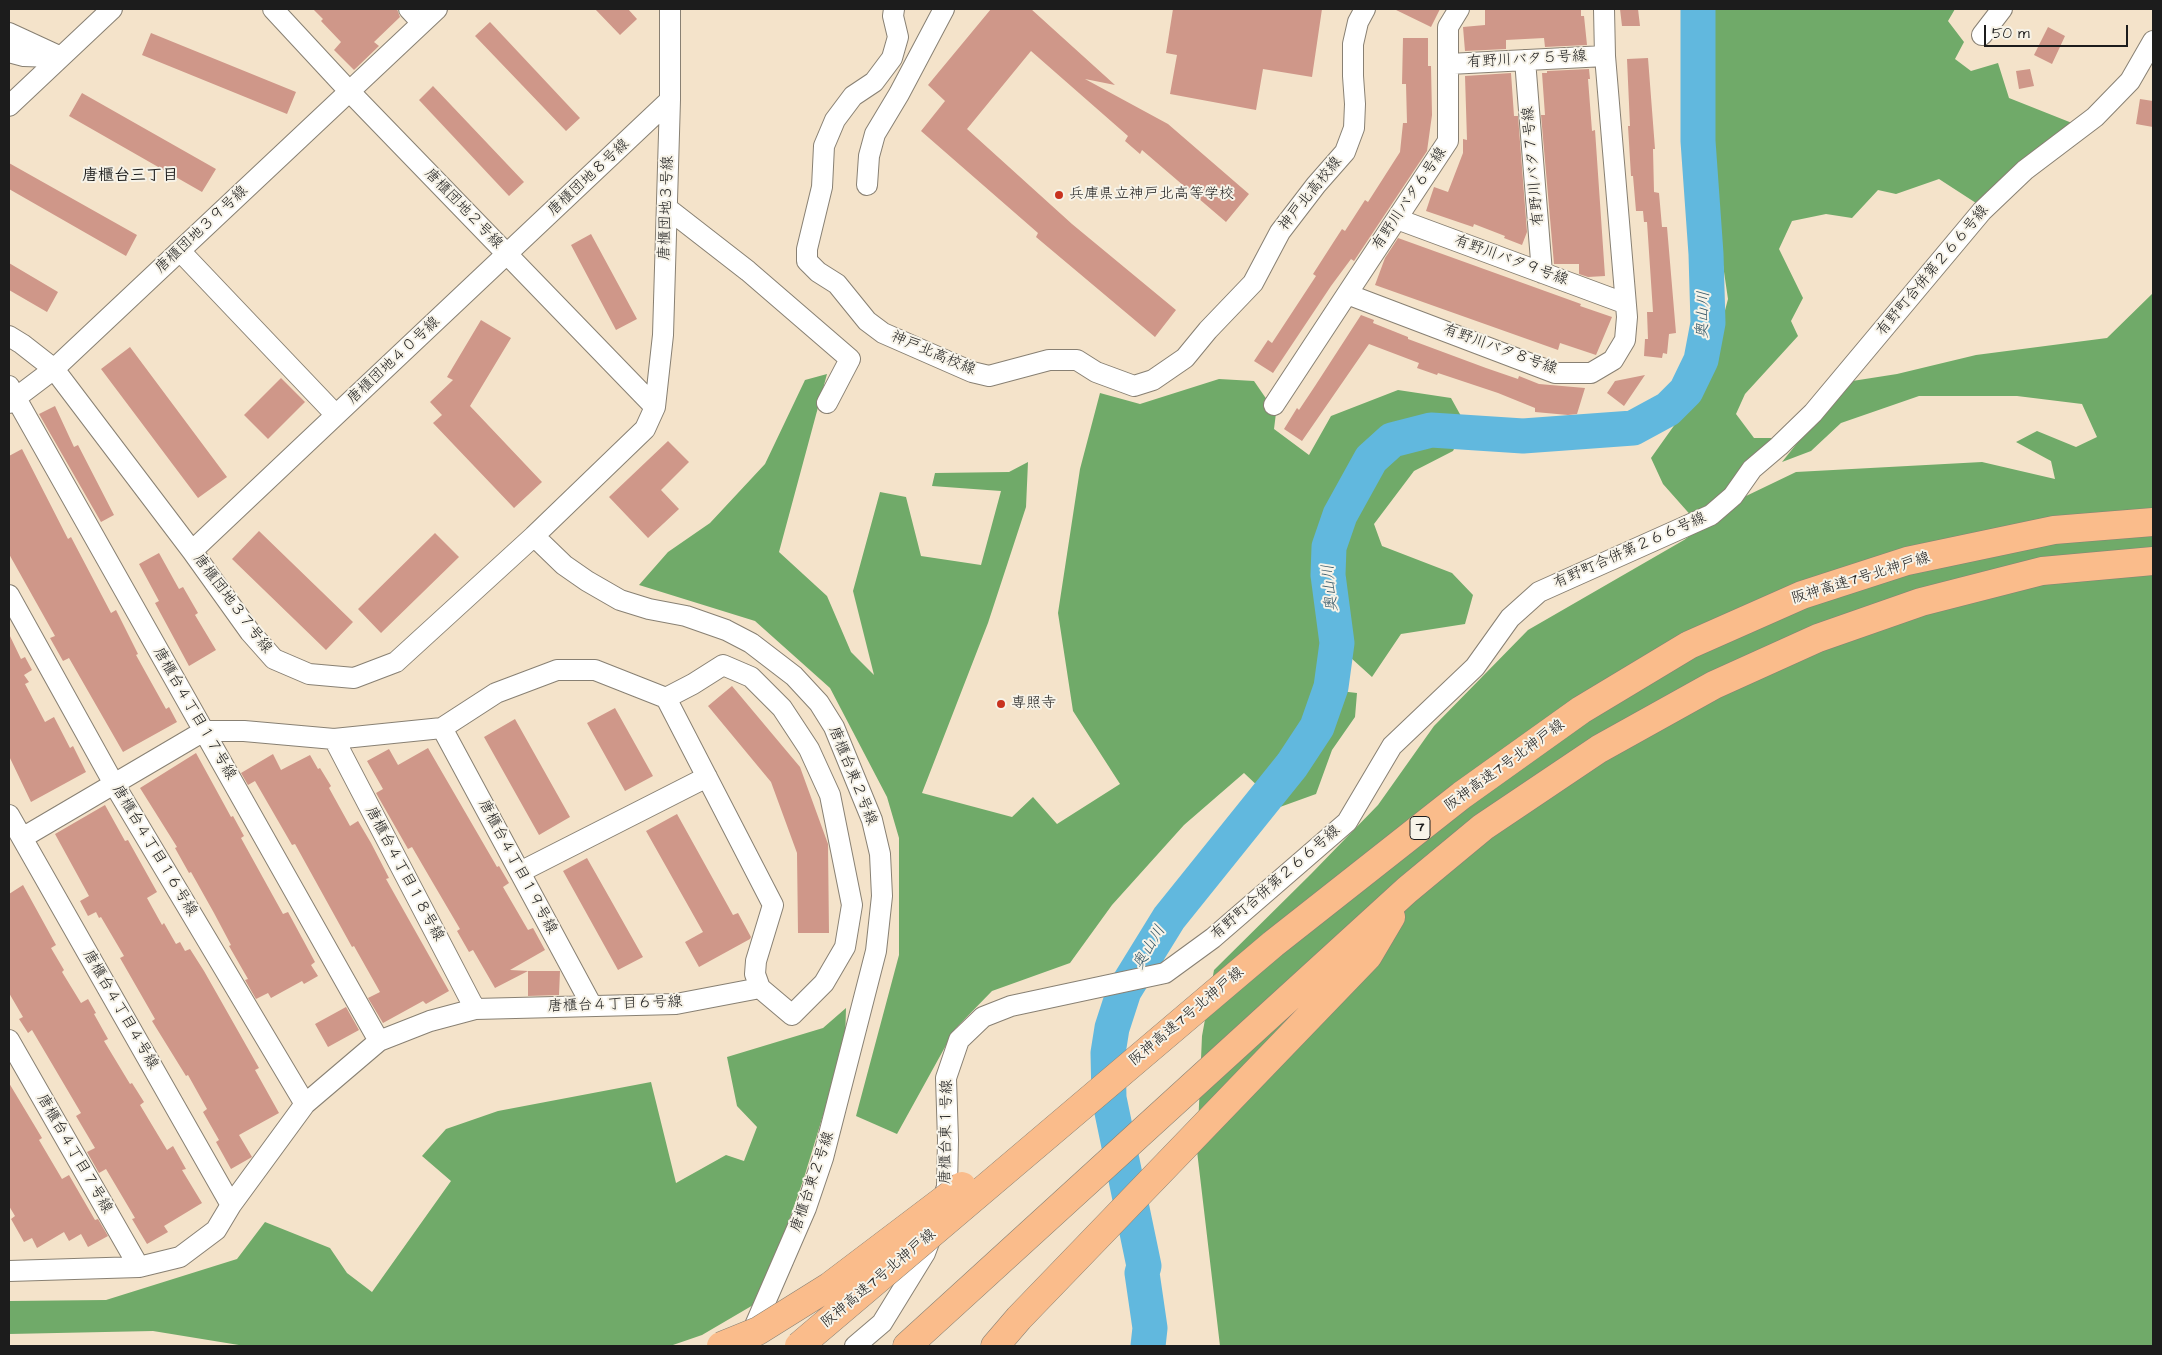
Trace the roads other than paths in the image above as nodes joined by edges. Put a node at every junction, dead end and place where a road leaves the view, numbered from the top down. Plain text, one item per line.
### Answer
1 (112, 9) edge
2 (273, 9) edge
3 (437, 9) edge
4 (670, 9) edge
5 (894, 9) edge
6 (944, 9) edge
7 (1365, 9) edge
8 (1459, 9) edge
9 (1604, 9) edge
10 (2002, 9) edge
11 (415, 16) edge
12 (9, 33) edge
13 (1982, 35) dead end
14 (2153, 41) edge
15 (9, 52) edge
16 (1605, 56) junction
17 (61, 57) junction
18 (1525, 60) junction
19 (1449, 64) junction
20 (350, 92) junction
21 (670, 100) junction
22 (9, 106) edge
23 (868, 185) dead end
24 (667, 208) junction
25 (1397, 219) junction
26 (180, 251) junction
27 (507, 255) junction
28 (1542, 272) junction
29 (1347, 294) junction
30 (1624, 303) junction
31 (9, 336) edge
32 (54, 370) junction
33 (11, 396) edge
34 (827, 403) dead end
35 (1274, 406) dead end
36 (655, 407) junction
37 (336, 415) junction
38 (2153, 522) edge
39 (534, 536) junction
40 (192, 550) junction
41 (2153, 561) edge
42 (9, 595) edge
43 (666, 698) junction
44 (442, 728) junction
45 (204, 731) junction
46 (334, 739) junction
47 (708, 776) junction
48 (114, 784) junction
49 (9, 815) edge
50 (22, 838) junction
51 (520, 872) junction
52 (1407, 890) junction
53 (1153, 977) joint
54 (760, 988) junction
55 (1210, 998) junction
56 (592, 1006) junction
57 (475, 1009) junction
58 (9, 1040) edge
59 (379, 1042) junction
60 (305, 1104) junction
61 (231, 1205) junction
62 (11, 1266) edge
63 (139, 1267) junction
64 (721, 1346) edge
65 (746, 1346) edge
66 (799, 1346) edge
67 (855, 1346) edge
68 (907, 1346) edge
69 (995, 1346) edge

1 - 17 street
2 - 20 street, 唐櫃団地２号線
3 - 11 street, 唐櫃団地３９号線
4 - 21 street, 唐櫃団地３号線
5 - 7 street, 神戸北高校線
6 - 23 street
8 - 19 street, 有野川バタ６号線
9 - 16 street, 有野川バタ８号線
10 - 13 street
11 - 20 street, 唐櫃団地３９号線
12 - 17 street
14 - 53 street, 有野町合併第２６６号線
15 - 17 street
16 - 18 street, 有野川バタ５号線
16 - 30 street, 有野川バタ８号線
17 - 22 street
18 - 19 street, 有野川バタ５号線
18 - 28 street, 有野川バタ７号線
19 - 25 street, 有野川バタ６号線
20 - 26 street, 唐櫃団地３９号線
20 - 27 street, 唐櫃団地２号線
21 - 24 street, 唐櫃団地３号線
21 - 27 street, 唐櫃団地８号線
24 - 34 street
24 - 36 street, 唐櫃団地３号線
25 - 28 street, 有野川バタ９号線
25 - 29 street, 有野川バタ６号線
26 - 32 street, 唐櫃団地３９号線
26 - 37 street, 唐櫃団地４０号線
27 - 36 street, 唐櫃団地２号線
27 - 37 street, 唐櫃団地４０号線
28 - 30 street, 有野川バタ９号線
29 - 30 street, 有野川バタ８号線
29 - 35 street
31 - 32 street, 唐櫃団地３７号線
32 - 33 street, 唐櫃団地３９号線
32 - 40 street, 唐櫃団地３７号線
33 - 45 street, 唐櫃台４丁目１７号線
36 - 39 street, 唐櫃団地３７号線
37 - 40 street
38 - 55 highway, 阪神高速7号北神戸線 / 7, bridge
39 - 40 street, 唐櫃団地３７号線
39 - 65 street, 唐櫃台東２号線
41 - 52 highway
42 - 48 street, 唐櫃台４丁目１６号線
43 - 44 street
43 - 47 street
43 - 54 street
44 - 46 street
44 - 51 street, 唐櫃台４丁目１９号線
45 - 46 street
45 - 48 street
45 - 59 street, 唐櫃台４丁目１７号線
46 - 57 street, 唐櫃台４丁目１８号線
47 - 51 street
47 - 54 street
48 - 50 street
48 - 60 street, 唐櫃台４丁目１６号線
49 - 50 street, 唐櫃台４丁目４号線
50 - 61 street, 唐櫃台４丁目４号線
51 - 56 street, 唐櫃台４丁目１９号線
52 - 68 highway
52 - 69 highway
53 - 67 street, 唐櫃台東１号線
54 - 56 street, 唐櫃台４丁目６号線
55 - 64 highway, bridge
55 - 66 highway, 阪神高速7号北神戸線 / 7, bridge
56 - 57 street, 唐櫃台４丁目６号線
57 - 59 street, 唐櫃台４丁目６号線
58 - 63 street, 唐櫃台４丁目７号線
59 - 60 street, 唐櫃台４丁目６号線
60 - 61 street, 唐櫃台４丁目６号線
61 - 63 street, 唐櫃台４丁目６号線
62 - 63 street, 唐櫃台４丁目６号線

